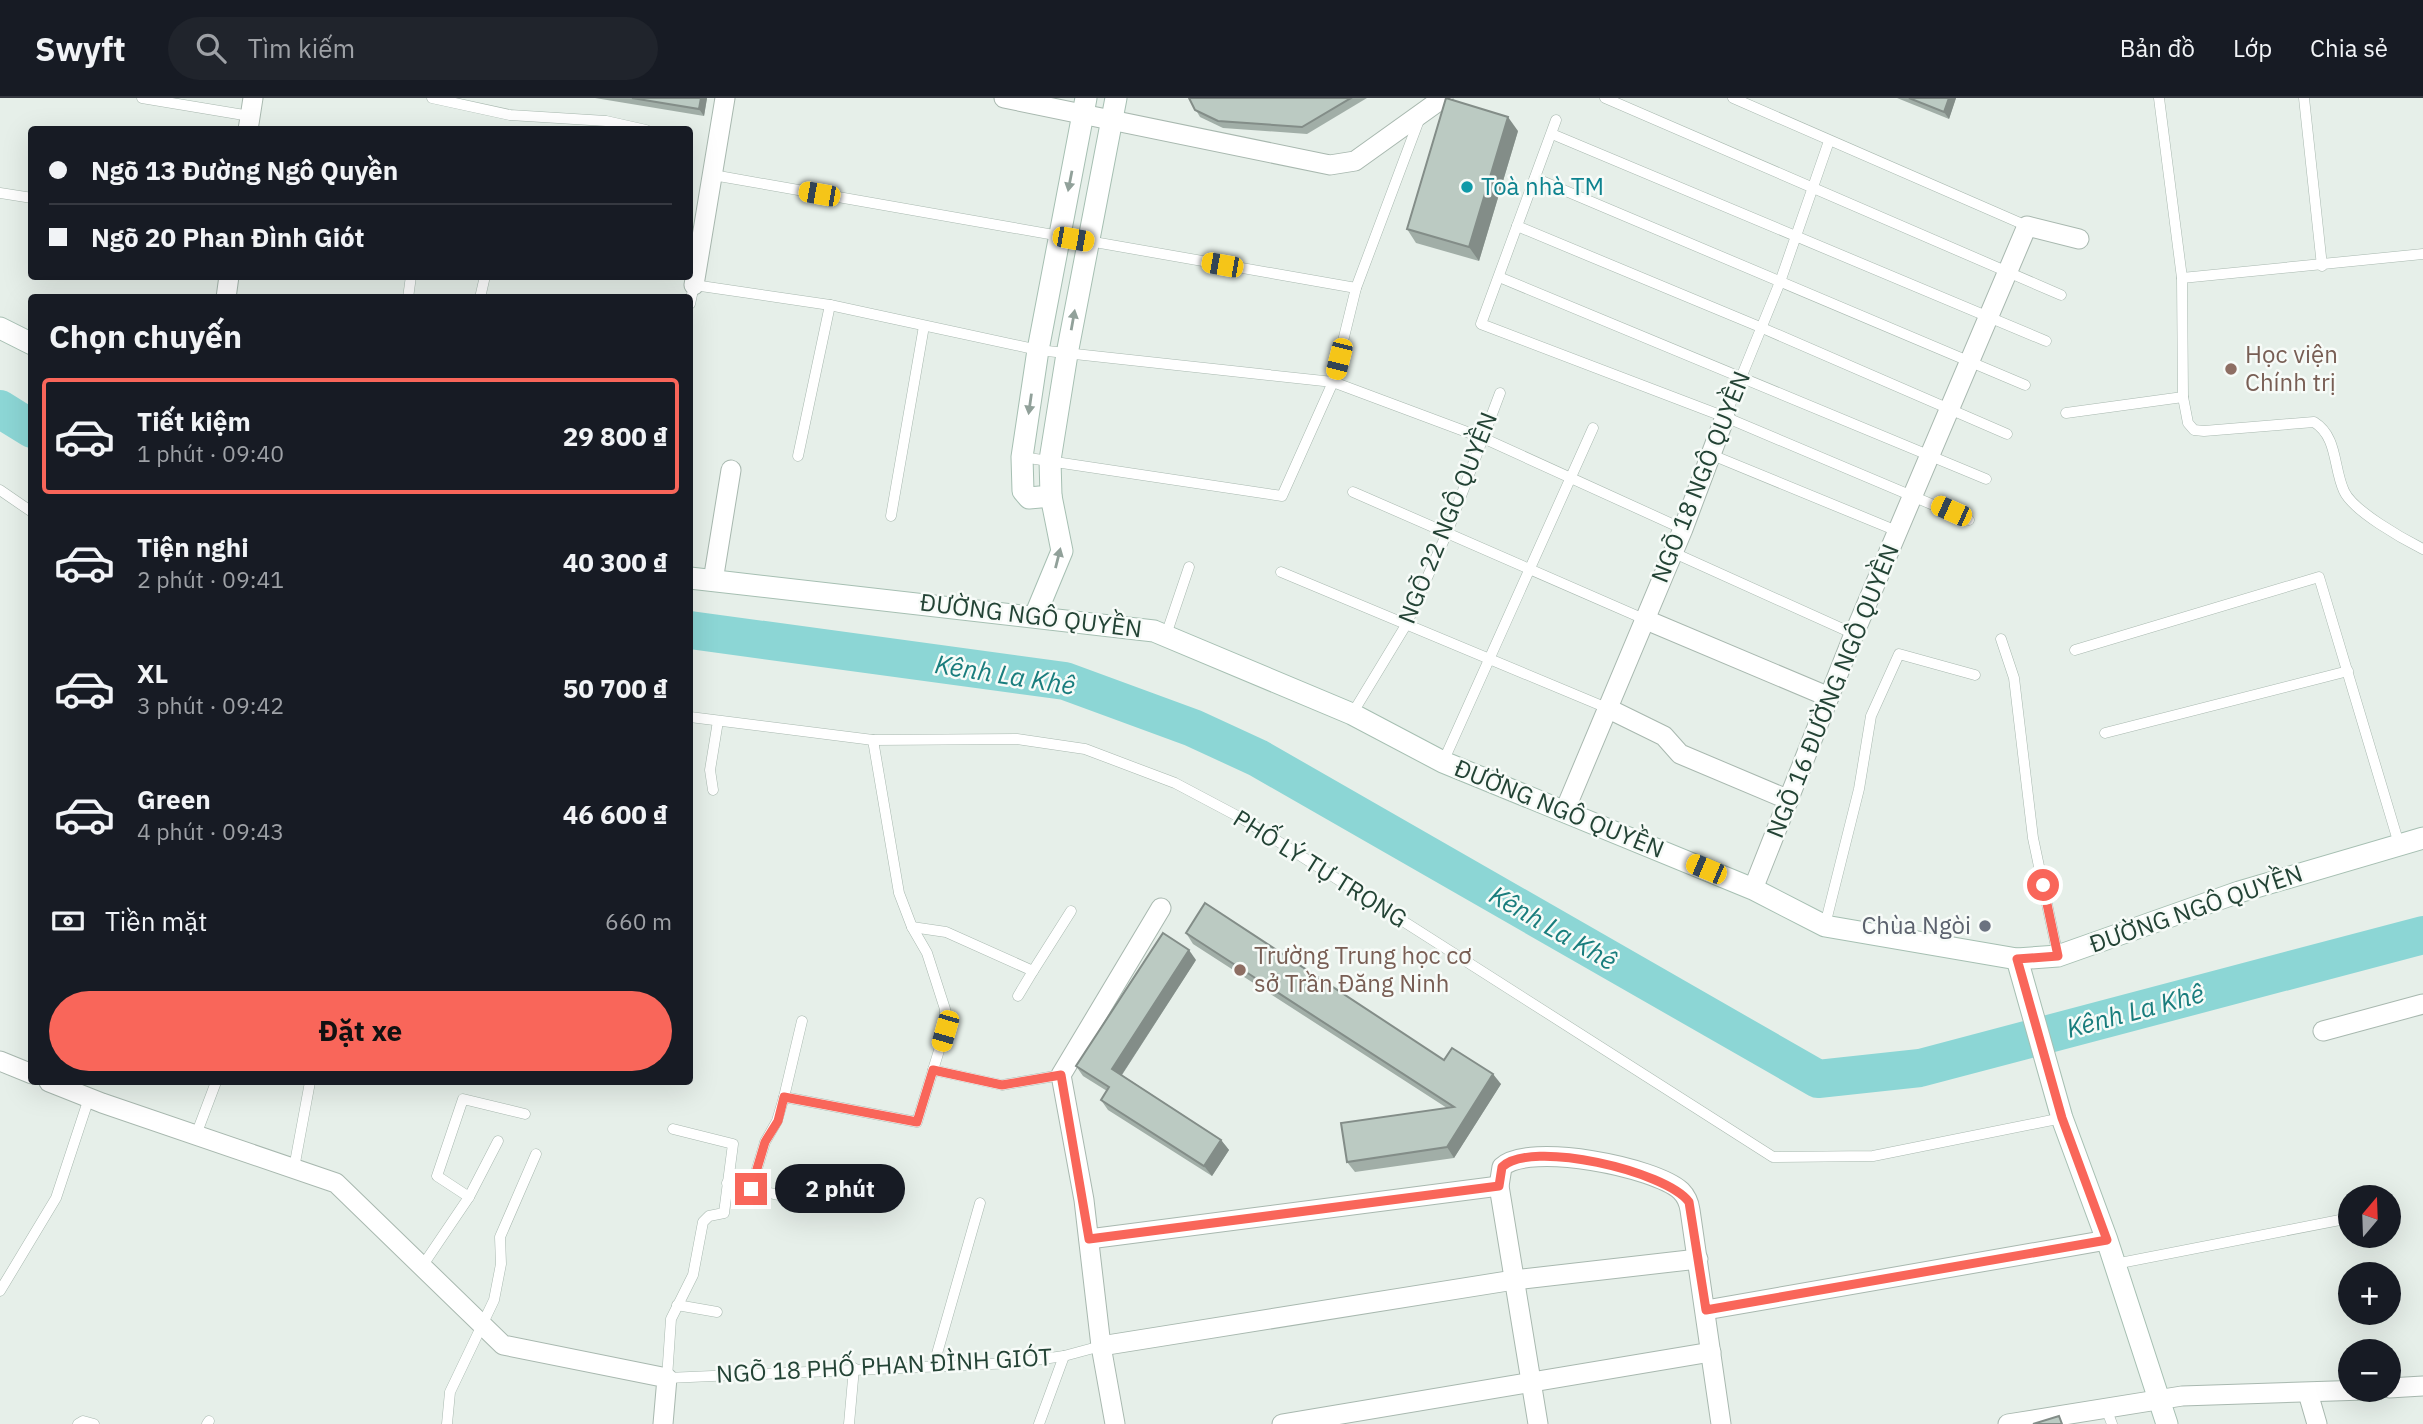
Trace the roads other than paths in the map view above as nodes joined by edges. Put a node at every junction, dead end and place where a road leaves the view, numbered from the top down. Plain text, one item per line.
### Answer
1 (142, 98) edge
2 (432, 98) edge
3 (725, 98) edge
4 (1004, 98) edge
5 (1107, 98) edge
6 (1443, 98) edge
7 (1605, 98) edge
8 (1733, 98) edge
9 (2159, 98) edge
10 (2304, 98) edge
11 (1085, 106) edge
12 (1115, 108) edge
13 (251, 115) edge
14 (1420, 117) junction
15 (1556, 120) dead end
16 (628, 126) edge
17 (1552, 134) junction
18 (1829, 141) junction
19 (713, 175) junction
20 (1535, 178) junction
21 (1814, 188) junction
22 (0, 193) edge
23 (28, 197) edge
24 (1517, 226) junction
25 (2027, 226) junction
26 (1798, 235) junction
27 (1059, 236) junction
28 (2079, 239) dead end
29 (1088, 241) junction
30 (2423, 254) edge
31 (2322, 266) junction
32 (2009, 271) junction
33 (1499, 277) junction
34 (2182, 278) junction
35 (1780, 282) junction
36 (1356, 288) junction
37 (692, 294) edge
38 (693, 295) edge
39 (2061, 295) dead end
40 (830, 305) junction
41 (1991, 317) junction
42 (924, 326) junction
43 (1760, 327) junction
44 (0, 328) edge
45 (2046, 341) dead end
46 (28, 342) edge
47 (1038, 350) junction
48 (1067, 354) junction
49 (1971, 364) junction
50 (1742, 378) junction
51 (1333, 382) junction
52 (2025, 385) dead end
53 (1500, 393) dead end
54 (2183, 397) junction
55 (1950, 408) junction
56 (2066, 413) dead end
57 (1725, 417) junction
58 (1593, 428) dead end
59 (2007, 434) dead end
60 (1483, 438) junction
61 (1712, 455) junction
62 (798, 456) dead end
63 (1928, 456) junction
64 (1022, 457) junction
65 (1050, 460) junction
66 (730, 470) dead end
67 (1571, 479) junction
68 (1986, 480) dead end
69 (0, 490) edge
70 (1353, 492) dead end
71 (1913, 495) junction
72 (1051, 496) junction
73 (28, 509) edge
74 (891, 516) dead end
75 (1969, 520) dead end
76 (1683, 529) junction
77 (1897, 531) junction
78 (1447, 533) junction
79 (2423, 549) edge
80 (1672, 552) junction
81 (1189, 567) dead end
82 (1531, 569) junction
83 (1281, 572) dead end
84 (693, 578) edge
85 (713, 581) junction
86 (1035, 616) junction
87 (1644, 619) junction
88 (1406, 625) junction
89 (1854, 634) junction
90 (1166, 635) junction
91 (2001, 639) dead end
92 (2075, 650) dead end
93 (1488, 659) junction
94 (2348, 671) junction
95 (1975, 675) dead end
96 (1829, 697) junction
97 (1607, 708) junction
98 (1352, 714) junction
99 (693, 717) edge
100 (718, 721) junction
101 (2105, 733) dead end
102 (873, 740) junction
103 (1443, 762) junction
104 (713, 790) dead end
105 (1789, 800) junction
106 (1565, 810) junction
107 (2423, 838) edge
108 (2399, 844) junction
109 (1753, 889) junction
110 (1161, 908) dead end
111 (1071, 911) dead end
112 (1825, 926) junction
113 (912, 927) junction
114 (2058, 956) junction
115 (2017, 959) junction
116 (1033, 971) junction
117 (1018, 996) dead end
118 (2423, 1004) edge
119 (802, 1021) dead end
120 (2323, 1031) dead end
121 (0, 1061) edge
122 (933, 1070) junction
123 (28, 1072) edge
124 (1061, 1075) junction
125 (59, 1085) edge
126 (215, 1085) edge
127 (309, 1085) edge
128 (784, 1097) junction
129 (89, 1098) junction
130 (524, 1114) dead end
131 (2062, 1118) junction
132 (673, 1129) dead end
133 (196, 1135) junction
134 (498, 1141) dead end
135 (536, 1154) dead end
136 (293, 1168) junction
137 (727, 1183) junction
138 (1499, 1186) junction
139 (751, 1189) junction
140 (469, 1196) junction
141 (844, 1197) dead end
142 (980, 1203) dead end
143 (2338, 1220) edge
144 (1089, 1239) junction
145 (2107, 1240) junction
146 (1699, 1259) junction
147 (2115, 1264) junction
148 (423, 1265) junction
149 (1514, 1280) junction
150 (0, 1291) edge
151 (677, 1305) junction
152 (1706, 1310) junction
153 (717, 1312) dead end
154 (484, 1326) junction
155 (1101, 1346) junction
156 (1711, 1352) junction
157 (1064, 1356) junction
158 (934, 1364) junction
159 (854, 1368) junction
160 (667, 1378) junction
161 (1531, 1381) junction
162 (2423, 1385) edge
163 (2401, 1387) edge
164 (2338, 1391) edge
165 (2308, 1393) junction
166 (2157, 1399) junction
167 (2109, 1416) edge
168 (78, 1424) edge
169 (94, 1424) edge
170 (447, 1424) edge
171 (663, 1424) edge
172 (849, 1424) edge
173 (1039, 1424) edge
174 (1115, 1424) edge
175 (1282, 1424) edge
176 (1538, 1424) edge
177 (1721, 1424) edge
178 (2008, 1424) edge
179 (2167, 1424) edge
180 (2317, 1424) edge

1 - 13 lane
2 - 16 lane
3 - 19 street
4 - 11 street
5 - 11 street
6 - 14 street
7 - 21 lane
8 - 18 lane
9 - 34 lane
10 - 31 lane
11 - 12 street
11 -> 27 street
12 - 14 street
12 - 29 street
14 - 36 lane
15 - 17 lane
17 - 20 lane
17 - 26 lane
18 - 21 lane, NGÕ 18 NGÔ QUYỀN
18 - 25 lane
19 - 27 lane
19 - 37 street
20 - 24 lane
20 - 35 lane
21 - 26 lane, NGÕ 18 NGÔ QUYỀN
21 - 32 lane
22 - 23 lane
24 - 33 lane
24 - 43 lane
25 - 28 street
25 - 32 street, NGÕ 16 ĐƯỜNG NGÔ QUYỀN
26 - 35 lane, NGÕ 18 NGÔ QUYỀN
26 - 41 lane
27 - 29 lane
27 - 47 street
29 - 36 lane
48 -> 29 street
30 - 31 lane
31 - 34 lane
32 - 39 lane
32 - 41 street, NGÕ 16 ĐƯỜNG NGÔ QUYỀN
33 - 50 lane
33 - 57 lane
34 - 54 lane
35 - 43 lane, NGÕ 18 NGÔ QUYỀN
35 - 49 lane
36 - 51 lane
38 - 40 lane
40 - 42 lane
40 - 62 lane
41 - 45 lane
41 - 49 street, NGÕ 16 ĐƯỜNG NGÔ QUYỀN
42 - 47 lane
42 - 74 lane
43 - 50 lane, NGÕ 18 NGÔ QUYỀN
43 - 55 lane
44 - 46 street
47 - 48 lane
47 -> 64 street
48 - 51 lane
48 - 65 street
49 - 52 lane
49 - 55 street, NGÕ 16 ĐƯỜNG NGÔ QUYỀN
50 - 57 lane, NGÕ 18 NGÔ QUYỀN
50 - 63 lane
51 - 60 lane
51 - 65 lane
53 - 60 lane, NGÕ 22 NGÔ QUYỀN
54 - 56 lane
54 - 79 lane
55 - 59 lane
55 - 63 street, NGÕ 16 ĐƯỜNG NGÔ QUYỀN
57 - 61 street, NGÕ 18 NGÔ QUYỀN
57 - 71 lane
58 - 67 lane
60 - 67 lane
60 - 78 lane, NGÕ 22 NGÔ QUYỀN
61 - 76 street, NGÕ 18 NGÔ QUYỀN
61 - 77 lane
63 - 68 lane
63 - 71 street, NGÕ 16 ĐƯỜNG NGÔ QUYỀN
64 - 65 lane
64 - 72 street
65 - 72 street
66 - 85 street
67 - 76 lane
67 - 82 lane
69 - 73 lane
70 - 78 lane
71 - 75 lane
71 - 77 street, NGÕ 16 ĐƯỜNG NGÔ QUYỀN
86 -> 72 street
76 - 80 street, NGÕ 18 NGÔ QUYỀN
77 - 89 street, NGÕ 16 ĐƯỜNG NGÔ QUYỀN
78 - 82 lane
78 - 88 lane, NGÕ 22 NGÔ QUYỀN
80 - 87 street, NGÕ 18 NGÔ QUYỀN
80 - 89 lane
81 - 90 lane
82 - 87 lane
82 - 93 lane
83 - 88 lane
84 - 85 street, ĐƯỜNG NGÔ QUYỀN
85 - 86 street, ĐƯỜNG NGÔ QUYỀN
86 - 90 street, ĐƯỜNG NGÔ QUYỀN
87 - 96 street
87 - 97 street, NGÕ 18 NGÔ QUYỀN
88 - 93 lane
88 - 98 lane, NGÕ 22 NGÔ QUYỀN
89 - 96 street, NGÕ 16 ĐƯỜNG NGÔ QUYỀN
90 - 98 street, ĐƯỜNG NGÔ QUYỀN
91 - 114 lane
92 - 94 lane
93 - 97 lane
93 - 103 lane
94 - 101 lane
94 - 108 lane
95 - 112 lane
96 - 105 street, NGÕ 16 ĐƯỜNG NGÔ QUYỀN
97 - 105 street
97 - 106 street, NGÕ 18 NGÔ QUYỀN
98 - 103 street, ĐƯỜNG NGÔ QUYỀN
99 - 100 lane, PHỐ LÝ TỰ TRỌNG
100 - 102 lane, PHỐ LÝ TỰ TRỌNG
100 - 104 lane
102 - 113 lane
102 - 131 lane, PHỐ LÝ TỰ TRỌNG
103 - 106 street, ĐƯỜNG NGÔ QUYỀN
105 - 109 street, NGÕ 16 ĐƯỜNG NGÔ QUYỀN
106 - 109 street, ĐƯỜNG NGÔ QUYỀN
107 - 108 street, ĐƯỜNG NGÔ QUYỀN
108 - 114 street, ĐƯỜNG NGÔ QUYỀN
109 - 112 street, ĐƯỜNG NGÔ QUYỀN
110 - 124 street
111 - 116 lane
112 - 115 street, ĐƯỜNG NGÔ QUYỀN
113 - 116 lane
113 - 122 lane
114 - 115 street, ĐƯỜNG NGÔ QUYỀN
115 - 131 street
116 - 117 lane
118 - 120 street
119 - 128 lane
121 - 123 street
122 - 124 lane
122 - 128 lane
124 - 144 street
125 - 129 street
126 - 133 lane
127 - 136 lane
128 - 139 lane
129 - 133 street
129 - 150 lane
130 - 140 lane
131 - 145 street
132 - 137 lane
133 - 136 street
134 - 140 lane
135 - 154 lane
136 - 148 street
137 - 139 lane
137 - 151 lane
138 - 144 street
138 - 146 street
138 - 149 street
139 - 141 lane
140 - 148 lane
142 - 158 lane
143 - 147 lane
144 - 155 street
145 - 147 street
145 - 152 street
146 - 149 street
146 - 152 street
147 - 166 street
148 - 154 street
149 - 155 street
149 - 161 street
151 - 153 lane
151 - 160 lane
152 - 156 street
154 - 160 street
154 - 170 lane
155 - 157 lane, NGÕ 18 PHỐ PHAN ĐÌNH GIÓT
155 - 174 street
156 - 161 street
156 - 177 street
157 - 158 lane, NGÕ 18 PHỐ PHAN ĐÌNH GIÓT
157 - 173 lane
158 - 159 lane, NGÕ 18 PHỐ PHAN ĐÌNH GIÓT
159 - 160 lane, NGÕ 18 PHỐ PHAN ĐÌNH GIÓT
159 - 172 lane
160 - 171 street
161 - 175 street
161 - 176 street
162 - 163 street
164 - 165 street
165 - 166 street
165 - 180 street
166 - 167 street
166 - 179 street
167 - 178 street
168 - 169 lane

